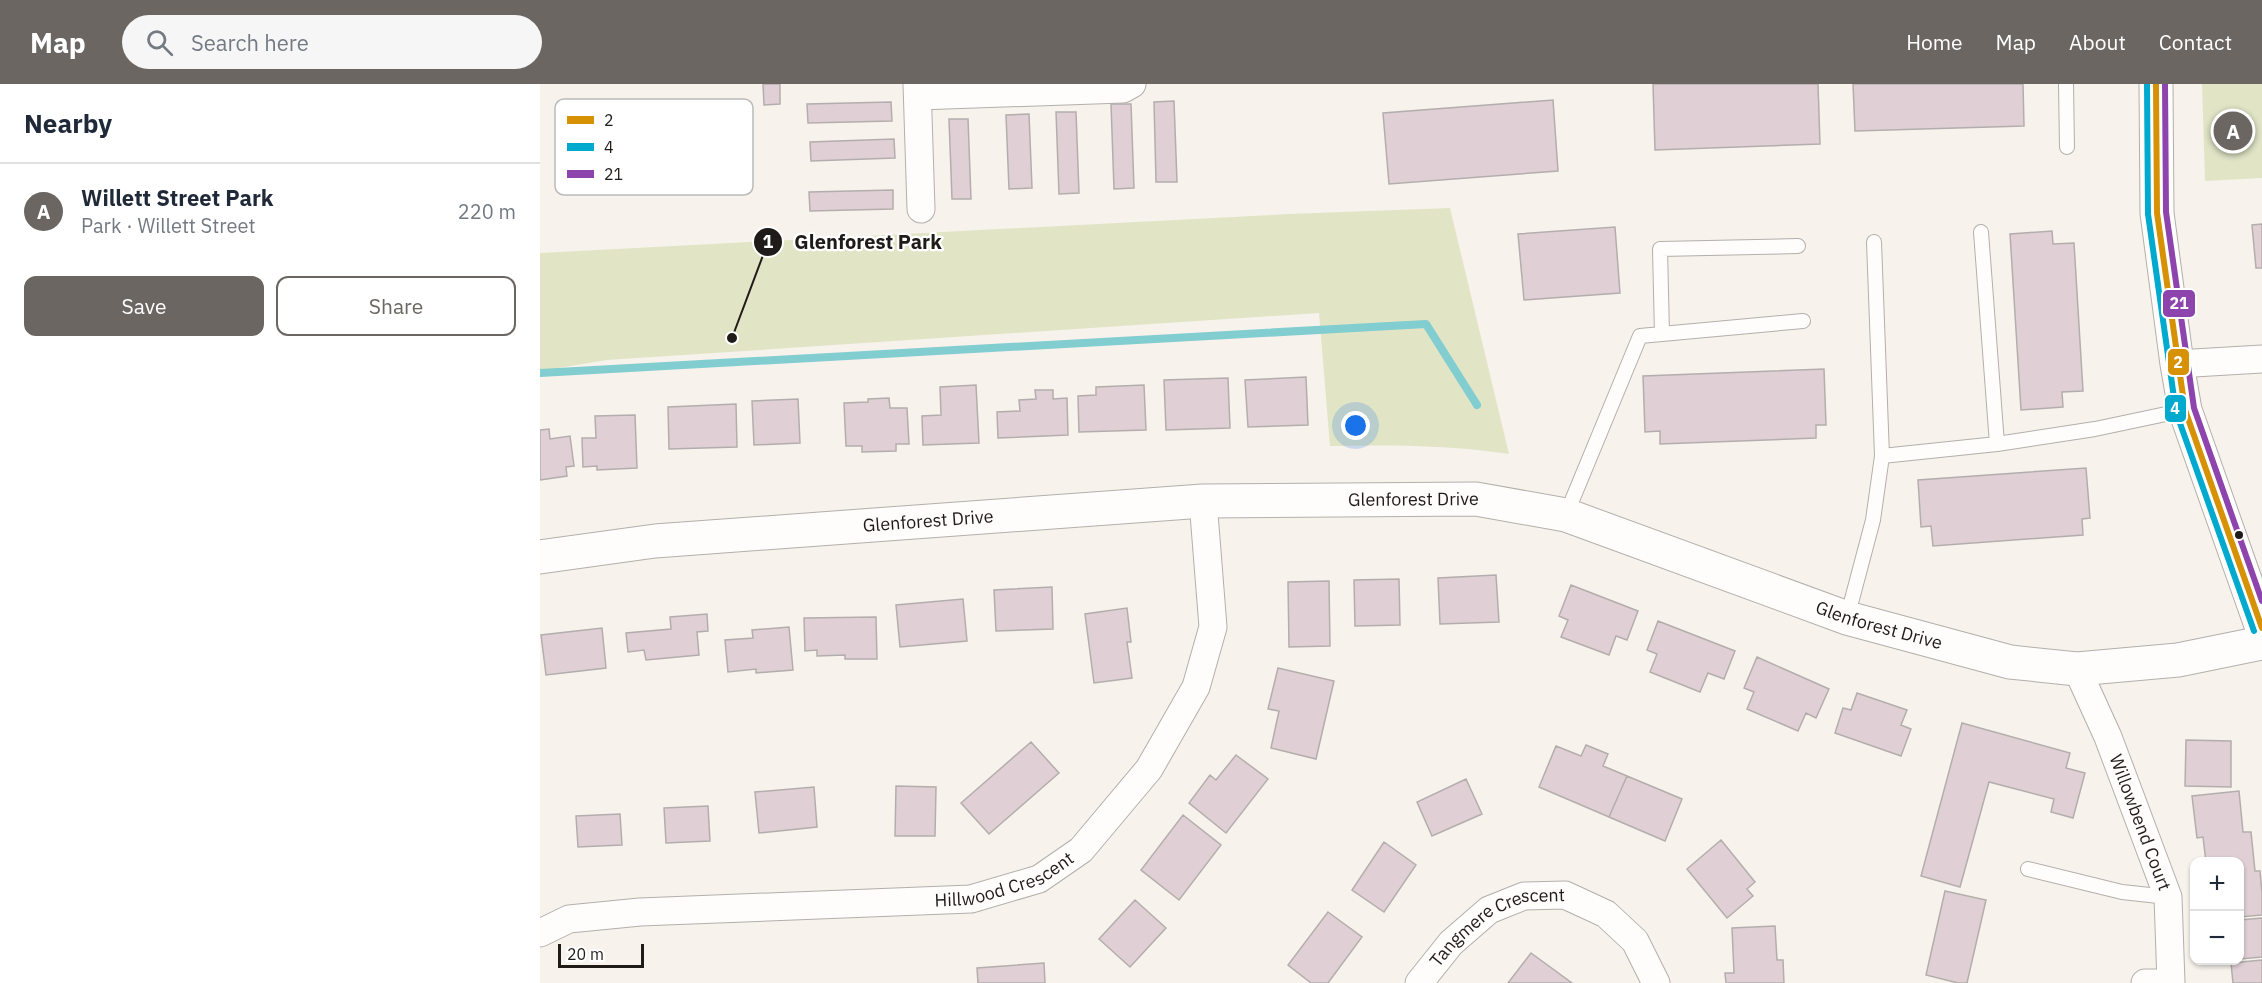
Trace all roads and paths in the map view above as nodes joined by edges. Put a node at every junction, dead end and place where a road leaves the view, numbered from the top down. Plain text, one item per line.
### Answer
1 (1132, 84) edge
2 (2066, 84) edge
3 (2156, 84) edge
4 (917, 90) edge
5 (2067, 147) dead end
6 (921, 209) dead end
7 (1982, 232) dead end
8 (1874, 242) dead end
9 (1798, 246) dead end
10 (1803, 321) dead end
11 (1662, 334) junction
12 (2262, 359) edge
13 (2177, 363) junction
14 (2185, 410) junction
15 (1997, 444) junction
16 (1882, 456) junction
17 (1203, 501) junction
18 (1566, 515) junction
19 (540, 556) edge
20 (1848, 618) junction
21 (2262, 628) edge
22 (2262, 643) edge
23 (2077, 669) junction
24 (2028, 869) dead end
25 (2168, 897) junction
26 (540, 933) edge
27 (1419, 983) edge
28 (1656, 983) edge
29 (2145, 983) edge
30 (2165, 983) edge
31 (2171, 983) edge

1 - 4 street
2 - 5 lane
3 - 13 street
4 - 6 street
7 - 15 lane
8 - 16 lane
9 - 11 lane
10 - 11 lane
11 - 18 lane
12 - 13 street
13 - 14 street
14 - 15 lane
14 - 21 street
15 - 16 lane
16 - 20 lane
17 - 18 street, Glenforest Drive
17 - 19 street, Glenforest Drive
17 - 26 street, Hillwood Crescent
18 - 20 street, Glenforest Drive
20 - 23 street, Glenforest Drive
22 - 23 street, Glenforest Drive
23 - 25 street, Willowbend Court
24 - 25 lane
25 - 31 street, Willowbend Court
27 - 28 street, Tangmere Crescent
29 - 30 street

